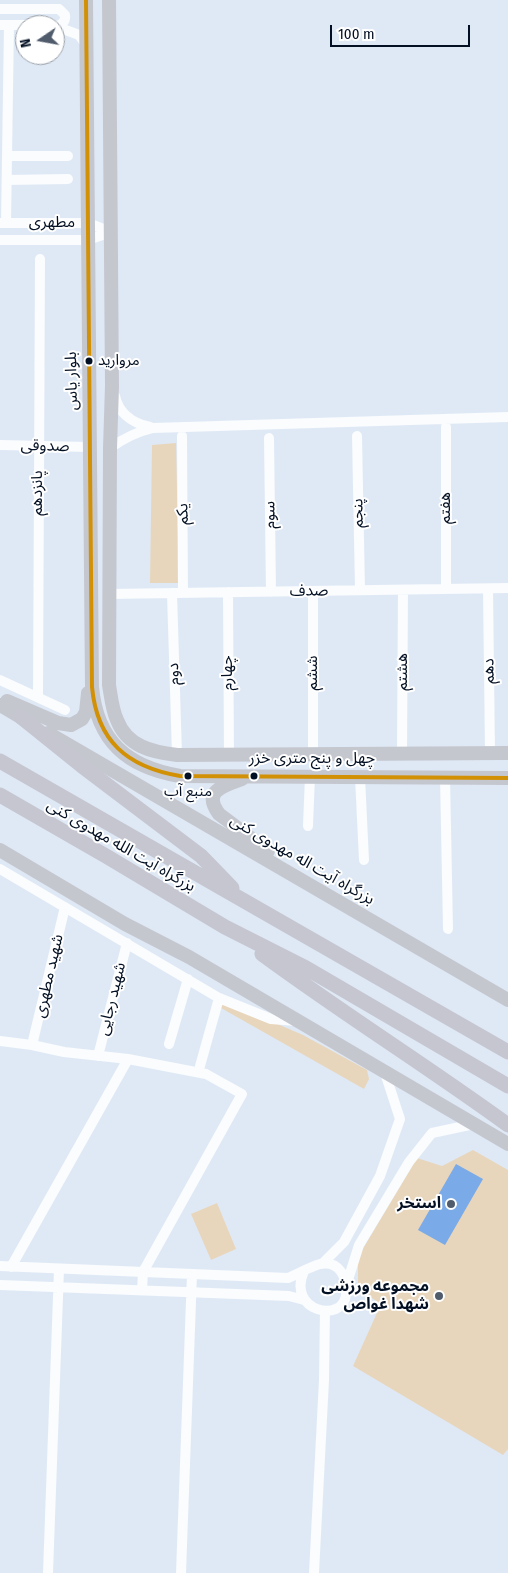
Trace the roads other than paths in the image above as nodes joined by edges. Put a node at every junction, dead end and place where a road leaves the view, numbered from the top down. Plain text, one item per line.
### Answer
1 (54, 0) edge
2 (86, 0) edge
3 (109, 0) edge
4 (0, 9) edge
5 (39, 9) junction
6 (65, 15) edge
7 (4, 25) edge
8 (65, 30) edge
9 (86, 45) junction
10 (7, 156) junction
11 (68, 156) dead end
12 (68, 179) dead end
13 (7, 180) junction
14 (3, 223) edge
15 (88, 223) junction
16 (111, 232) junction
17 (0, 240) edge
18 (88, 240) junction
19 (40, 259) dead end
20 (112, 386) junction
21 (508, 417) edge
22 (446, 427) dead end
23 (153, 428) junction
24 (182, 436) dead end
25 (356, 436) dead end
26 (269, 438) dead end
27 (0, 445) edge
28 (38, 446) junction
29 (90, 447) junction
30 (110, 448) junction
31 (508, 588) edge
32 (446, 589) junction
33 (488, 589) junction
34 (360, 590) junction
35 (403, 590) junction
36 (313, 591) junction
37 (228, 592) junction
38 (271, 592) junction
39 (172, 593) junction
40 (184, 593) junction
41 (110, 594) junction
42 (91, 668) junction
43 (0, 680) edge
44 (109, 685) junction
45 (92, 687) junction
46 (38, 697) junction
47 (0, 699) edge
48 (0, 705) edge
49 (65, 710) dead end
50 (21, 717) junction
51 (122, 753) joint
52 (490, 753) junction
53 (508, 753) edge
54 (229, 754) junction
55 (313, 754) junction
56 (402, 754) junction
57 (177, 755) junction
58 (0, 761) edge
59 (252, 776) junction
60 (310, 776) junction
61 (360, 777) junction
62 (445, 777) junction
63 (508, 778) edge
64 (0, 795) edge
65 (308, 826) dead end
66 (0, 850) edge
67 (364, 860) dead end
68 (0, 870) edge
69 (318, 890) junction
70 (248, 903) junction
71 (65, 907) junction
72 (224, 927) junction
73 (448, 929) dead end
74 (126, 943) junction
75 (188, 979) junction
76 (220, 998) junction
77 (508, 1000) edge
78 (296, 1021) junction
79 (0, 1040) edge
80 (32, 1044) junction
81 (169, 1044) dead end
82 (508, 1052) edge
83 (98, 1056) dead end
84 (128, 1059) junction
85 (200, 1066) dead end
86 (385, 1073) junction
87 (508, 1086) edge
88 (474, 1124) junction
89 (508, 1125) edge
90 (508, 1144) edge
91 (322, 1264) junction
92 (0, 1266) edge
93 (11, 1267) junction
94 (59, 1269) junction
95 (304, 1271) junction
96 (143, 1272) junction
97 (192, 1274) junction
98 (347, 1283) junction
99 (0, 1285) edge
100 (59, 1287) junction
101 (142, 1290) junction
102 (191, 1292) junction
103 (304, 1300) junction
104 (325, 1311) junction
105 (48, 1573) edge
106 (181, 1573) edge
107 (314, 1573) edge

1 - 5 street
2 - 9 main road, بلوار یاس
3 - 16 main road
4 - 5 street
5 - 6 street
7 - 10 street
8 - 9 street
9 - 15 main road, بلوار یاس
10 - 11 street
10 - 13 street
12 - 13 street
13 - 14 street
14 - 15 street, مطهری
15 - 16 street, مطهری
15 - 18 main road, بلوار یاس
16 - 18 street, مطهری
16 - 20 main road
17 - 18 street, مطهری
18 - 29 main road, بلوار یاس
19 - 28 street, پانزدهم
20 - 23 street
20 - 30 main road
21 - 23 street
22 - 32 street, هفتم
23 - 30 street
24 - 40 street, یکم
25 - 34 street, پنجم
26 - 38 street, سوم
27 - 28 street, صدوقی
28 - 29 street, صدوقی
28 - 46 street, پانزدهم
29 - 42 main road, بلوار یاس
30 - 41 main road
31 - 33 street, صدف
32 - 33 street, صدف
32 - 35 street, صدف
33 - 52 street, دهم
34 - 35 street, صدف
34 - 36 street, صدف
35 - 56 street, هشتم
36 - 38 street, صدف
36 - 55 street, ششم
37 - 38 street, صدف
37 - 40 street, صدف
37 - 54 street, چهارم
39 - 40 street, صدف
39 - 41 street, صدف
39 - 57 street, دوم
41 - 44 main road
42 - 45 main road, بلوار یاس
42 - 47 main road
43 - 46 street
44 - 45 main road
44 - 57 main road, چهل و پنج متری خزر
45 - 51 main road, بلوار یاس
46 - 49 street
48 - 50 main road, بزرگراه آیت اله مهدوی کنی
50 - 69 main road, بزرگراه آیت اله مهدوی کنی
50 - 70 highway
51 - 59 main road, چهل و پنج متری خزر
52 - 53 main road, چهل و پنج متری خزر
52 - 56 main road, چهل و پنج متری خزر
54 - 55 main road, چهل و پنج متری خزر
54 - 57 main road, چهل و پنج متری خزر
55 - 56 main road, چهل و پنج متری خزر
58 - 70 highway
59 - 60 main road, چهل و پنج متری خزر
59 - 69 main road
60 - 61 main road, چهل و پنج متری خزر
60 - 65 street
61 - 62 main road, چهل و پنج متری خزر
61 - 67 street
62 - 63 main road, چهل و پنج متری خزر
62 - 73 street
64 - 72 highway, بزرگراه آیت الله مهدوی کنی
66 - 78 main road
68 - 71 street
69 - 77 main road, بزرگراه آیت اله مهدوی کنی
70 - 82 highway
71 - 74 street
71 - 80 street, شهید مطهری
72 - 87 highway
72 - 89 highway
74 - 75 street
74 - 83 street, شهید رجایی
75 - 76 street
75 - 81 street
76 - 78 street
76 - 85 street
78 - 86 main road
79 - 80 street
80 - 84 street
84 - 93 street
84 - 96 street
86 - 88 main road
86 - 91 street
88 - 90 main road
88 - 98 street
91 - 95 street
91 - 98 street
92 - 93 street
93 - 94 street
94 - 96 street
94 - 100 street
95 - 97 street
95 - 103 street
96 - 97 street
96 - 101 street
97 - 102 street
98 - 104 street
99 - 100 street
100 - 101 street
100 - 105 street
101 - 102 street
102 - 103 street
102 - 106 street
103 - 104 street
104 - 107 street

